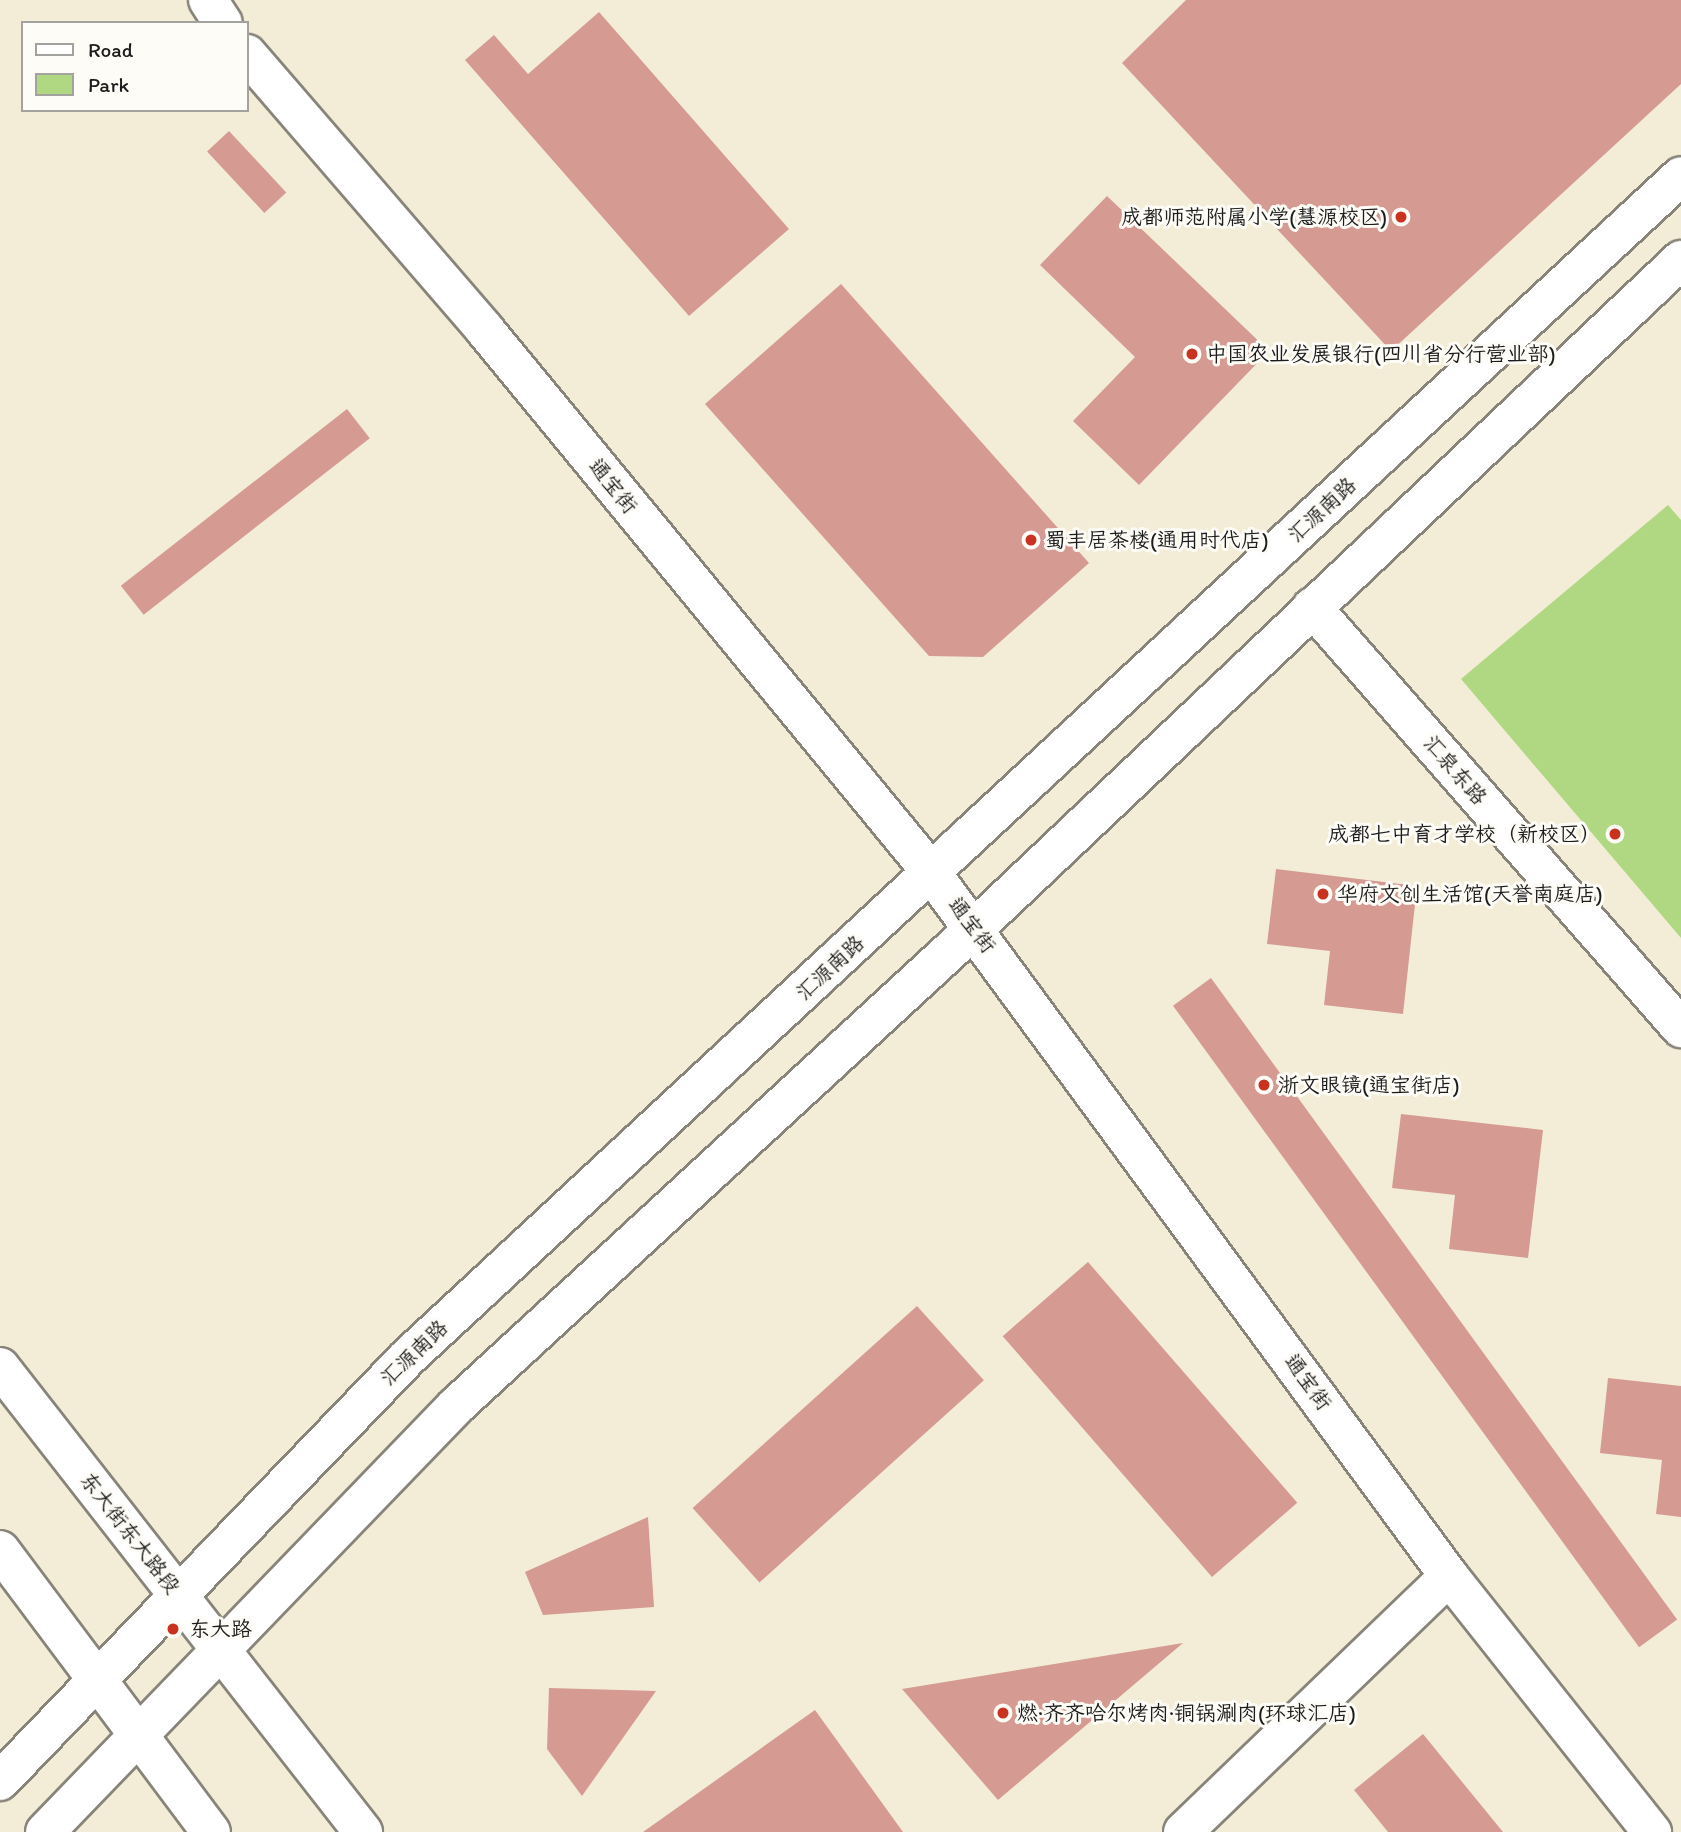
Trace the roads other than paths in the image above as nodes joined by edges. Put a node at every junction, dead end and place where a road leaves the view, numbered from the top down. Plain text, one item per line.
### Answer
1 (208, 0) edge
2 (222, 21) edge
3 (248, 55) edge
4 (1681, 176) edge
5 (1681, 260) edge
6 (1312, 607) junction
7 (932, 874) junction
8 (975, 928) junction
9 (1681, 1028) edge
10 (0, 1367) edge
11 (0, 1550) edge
12 (1450, 1576) junction
13 (178, 1595) junction
14 (220, 1650) junction
15 (98, 1676) junction
16 (137, 1737) junction
17 (0, 1781) edge
18 (45, 1832) edge
19 (211, 1832) edge
20 (363, 1832) edge
21 (1183, 1832) edge
22 (1652, 1832) edge

1 - 2 street
3 - 7 street, 通宝街
4 - 7 street, 汇源南路
5 - 6 street
6 - 8 street
6 - 9 street, 汇泉东路
7 - 8 street, 通宝街
7 - 13 street, 汇源南路
8 - 12 street, 通宝街
8 - 14 street
10 - 13 street, 东大街东大路段
11 - 15 street
12 - 21 street
12 - 22 street, 通宝街
13 - 14 street, 东大街东大路段
13 - 15 street, 汇源南路
14 - 16 street
14 - 20 street, 东大街东大路段
15 - 16 street
15 - 17 street, 汇源南路
16 - 18 street
16 - 19 street

